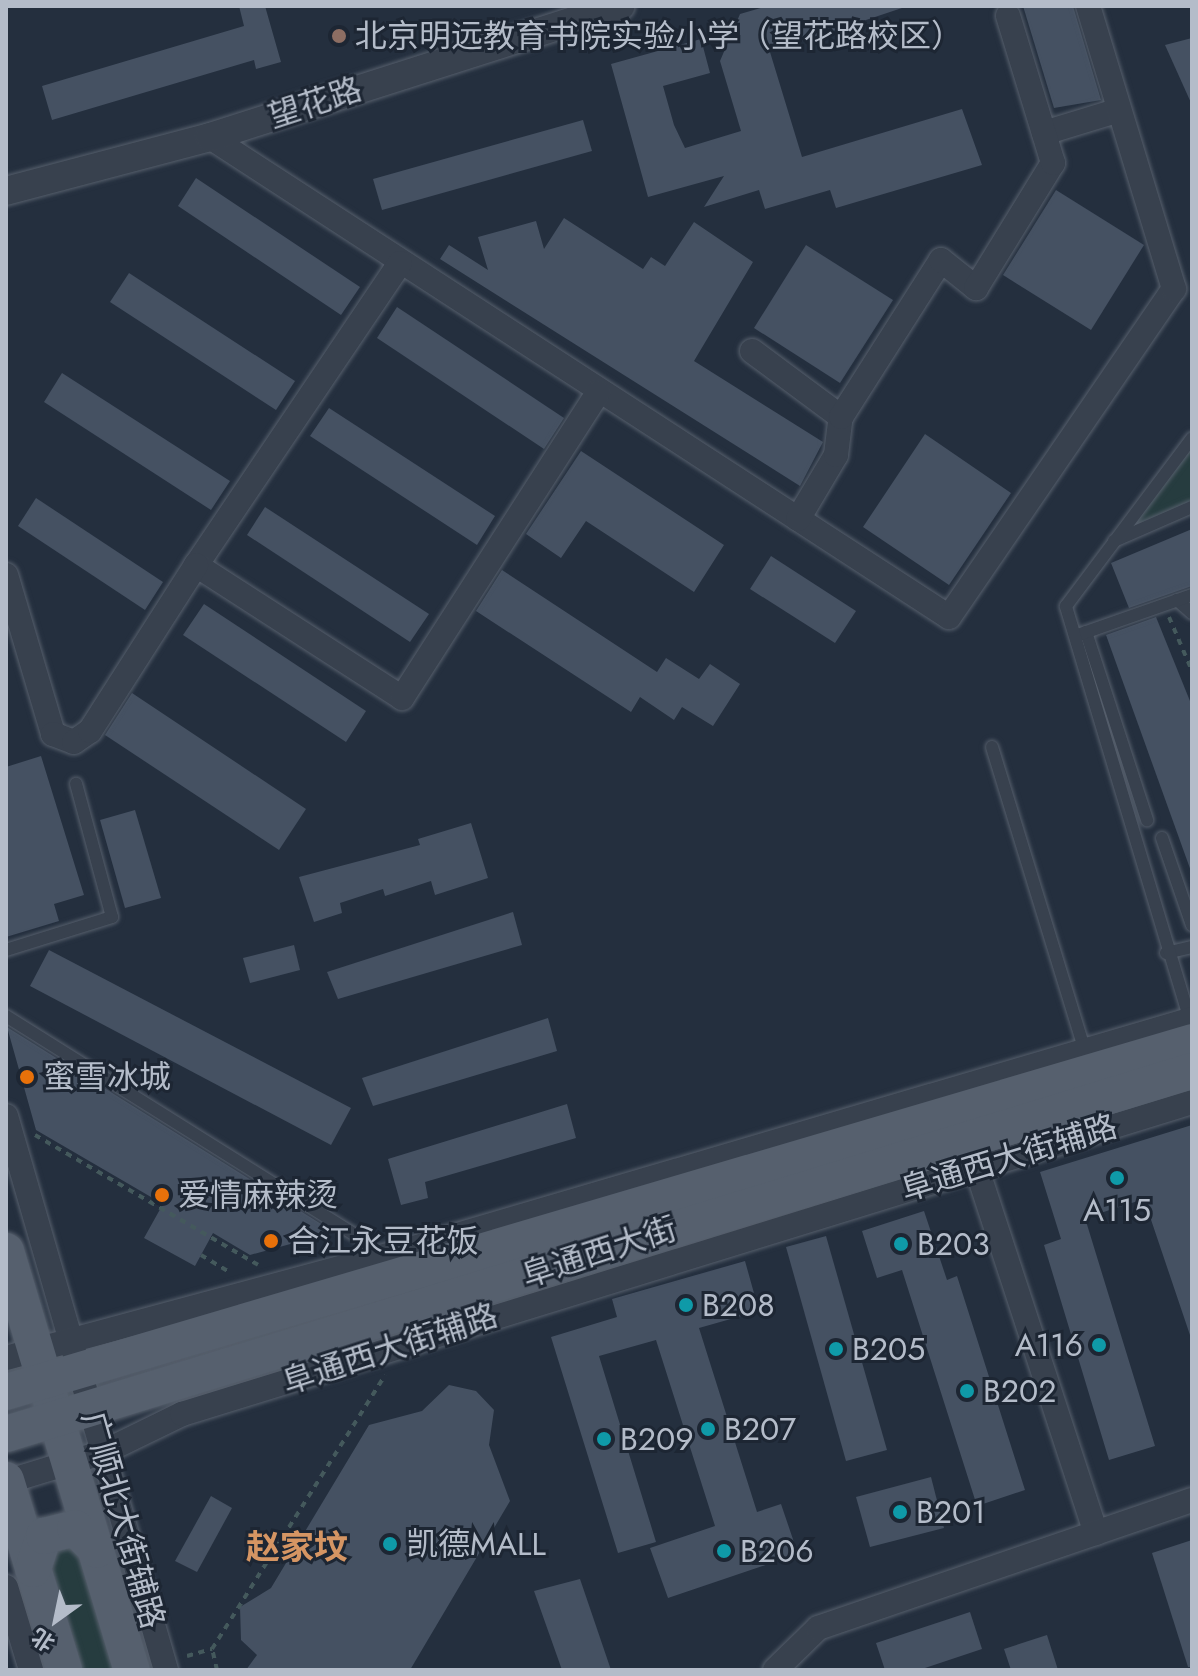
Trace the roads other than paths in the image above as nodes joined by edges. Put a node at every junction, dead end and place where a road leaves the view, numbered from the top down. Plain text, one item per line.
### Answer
1 (621, 6) edge
2 (1088, 6) edge
3 (1008, 16) dead end
4 (1119, 110) junction
5 (1044, 133) junction
6 (210, 137) junction
7 (6, 191) edge
8 (400, 263) junction
9 (752, 351) dead end
10 (598, 393) junction
11 (841, 417) junction
12 (1192, 438) edge
13 (1192, 507) edge
14 (798, 519) junction
15 (1110, 543) junction
16 (196, 565) junction
17 (6, 575) edge
18 (1192, 595) edge
19 (1170, 602) junction
20 (1192, 613) edge
21 (1086, 632) junction
22 (1072, 638) junction
23 (992, 747) dead end
24 (76, 784) dead end
25 (1147, 820) dead end
26 (1162, 838) dead end
27 (1192, 925) edge
28 (1192, 947) edge
29 (6, 950) edge
30 (1166, 953) junction
31 (6, 1016) edge
32 (1191, 1027) edge
33 (1192, 1071) edge
34 (1093, 1077) junction
35 (1192, 1102) edge
36 (6, 1116) edge
37 (972, 1154) junction
38 (357, 1236) dead end
39 (6, 1251) edge
40 (77, 1356) junction
41 (29, 1363) edge
42 (6, 1392) edge
43 (93, 1412) junction
44 (55, 1422) junction
45 (6, 1434) edge
46 (104, 1452) junction
47 (69, 1463) junction
48 (6, 1481) edge
49 (1192, 1500) edge
50 (1096, 1533) junction
51 (97, 1550) junction
52 (20, 1578) edge
53 (31, 1670) edge
54 (64, 1670) edge
55 (132, 1670) edge
56 (166, 1670) edge
57 (775, 1670) edge

1 - 6 street, 望花路
2 - 4 street
3 - 5 street
4 - 5 street
4 - 14 street
5 - 11 street
6 - 7 street, 望花路
6 - 8 street
8 - 10 street
8 - 16 street
9 - 11 street
10 - 14 street
10 - 16 street
11 - 14 street
12 - 15 lane
13 - 15 lane
15 - 22 lane
16 - 17 street
18 - 19 lane
19 - 20 lane
19 - 21 lane
21 - 22 lane
21 - 25 lane
22 - 30 lane
23 - 34 lane
24 - 29 lane
26 - 27 lane
28 - 30 lane
30 - 32 lane
31 - 38 lane
32 - 34 main road, 阜通西大街
33 - 34 main road, 阜通西大街
34 - 37 main road, 阜通西大街
34 - 40 main road, 阜通西大街
35 - 37 street, 阜通西大街辅路
36 - 40 street, 广顺北大街辅路
37 - 43 main road, 阜通西大街
37 - 46 street, 阜通西大街辅路
37 - 50 street
39 - 41 main road
40 - 41 main road, 阜通西大街
40 - 43 street, 广顺北大街辅路
41 - 42 main road, 阜通西大街
41 - 44 main road
43 - 44 main road, 阜通西大街
43 - 46 street, 广顺北大街辅路
44 - 45 main road, 阜通西大街
44 - 47 main road
46 - 47 street, 阜通西大街辅路
46 - 56 street, 广顺北大街辅路
47 - 48 street, 阜通西大街辅路
47 - 51 main road
48 - 52 main road
49 - 50 street
50 - 57 street
51 - 52 main road
51 - 55 main road
52 - 53 street
52 - 54 main road

